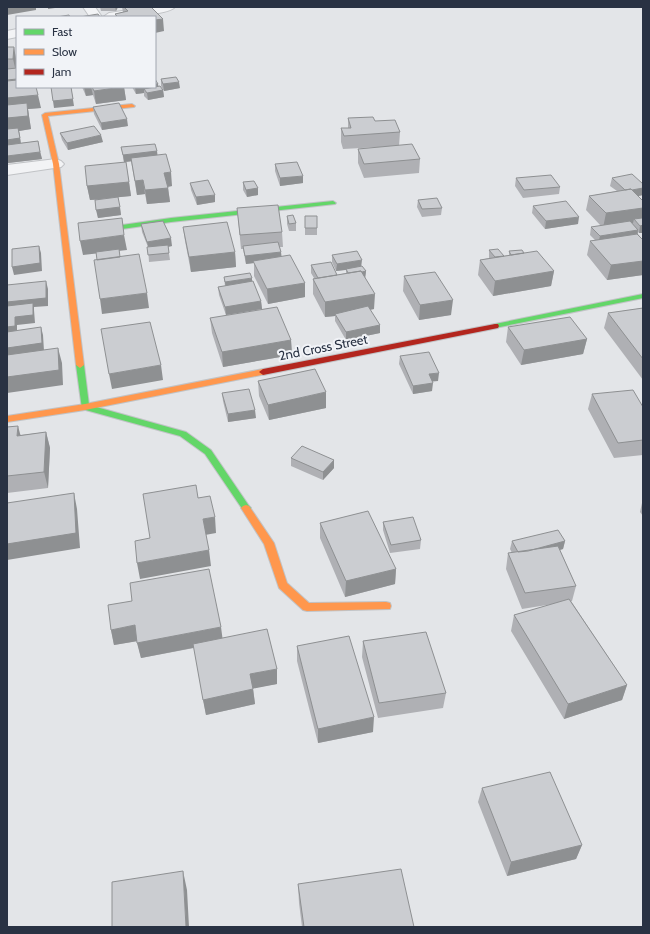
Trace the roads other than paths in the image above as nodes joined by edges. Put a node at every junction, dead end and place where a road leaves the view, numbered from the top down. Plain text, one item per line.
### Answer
1 (89, 7) edge
2 (169, 7) edge
3 (95, 16) edge
4 (115, 16) edge
5 (132, 106) dead end
6 (56, 164) junction
7 (7, 170) edge
8 (333, 203) dead end
9 (88, 232) edge
10 (643, 296) edge
11 (85, 407) junction
12 (7, 419) edge
13 (386, 606) dead end

1 - 3 street
2 - 4 street
5 - 6 street
6 - 7 street
6 - 11 street
8 - 9 street
10 - 11 street, 2nd Cross Street
11 - 12 street, 2nd Cross Street
11 - 13 street

